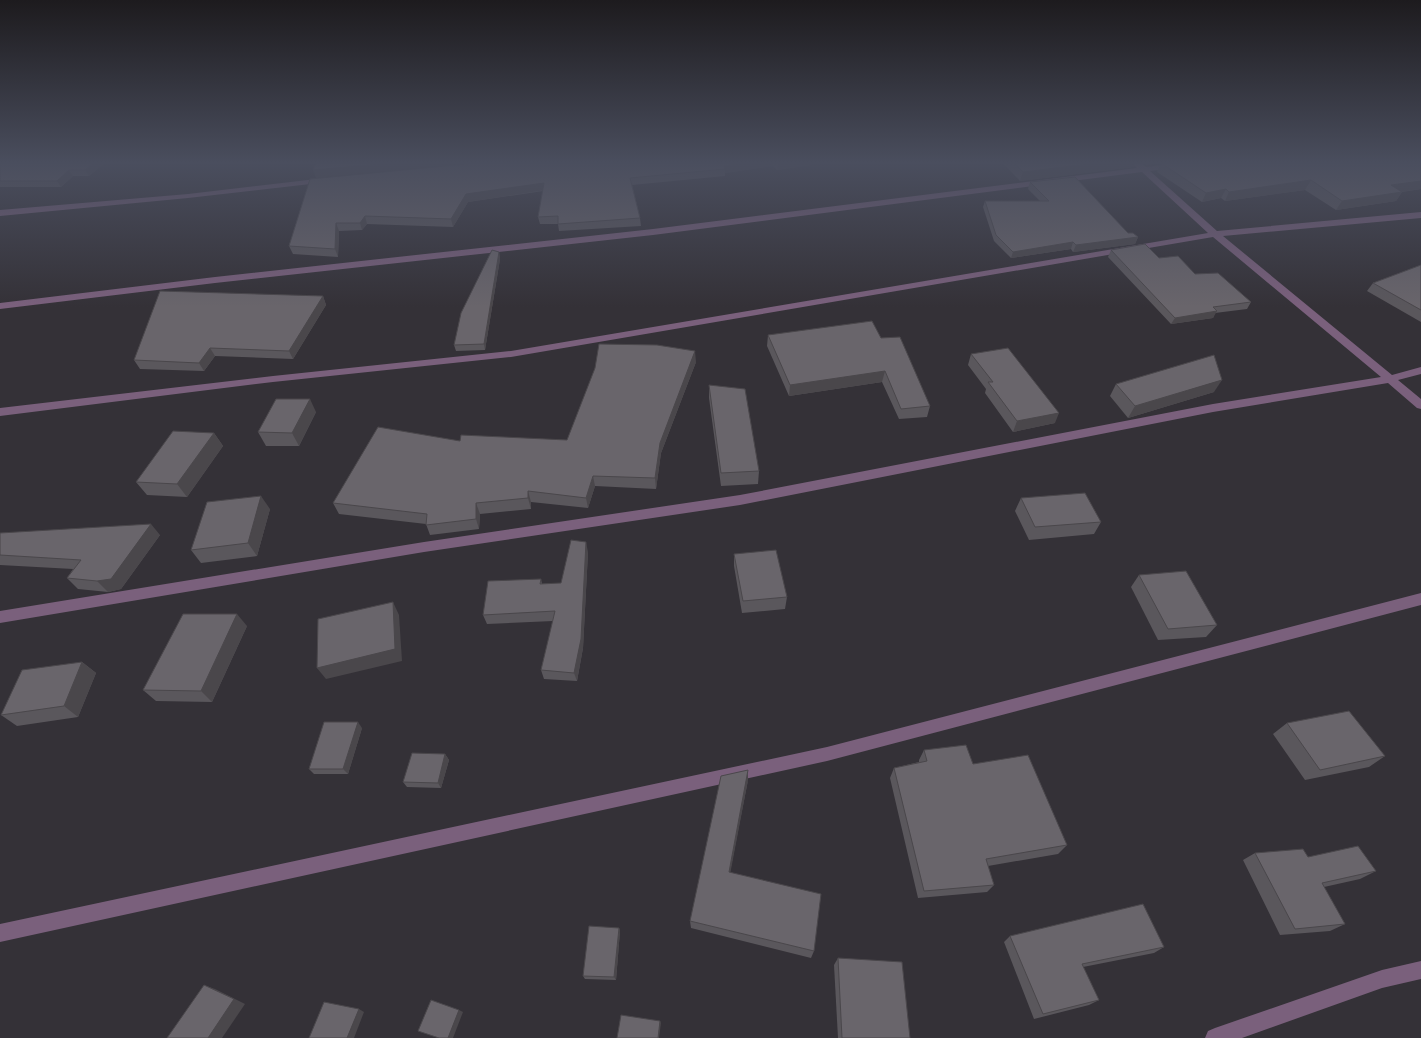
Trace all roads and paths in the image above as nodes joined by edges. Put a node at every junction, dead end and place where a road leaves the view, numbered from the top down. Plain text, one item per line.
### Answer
1 (28, 210) edge
2 (827, 210) edge
3 (1189, 210) edge
4 (0, 213) edge
5 (1421, 216) edge
6 (1215, 234) junction
7 (0, 306) edge
8 (1421, 370) edge
9 (1391, 379) junction
10 (1421, 405) edge
11 (0, 412) edge
12 (1421, 599) edge
13 (0, 617) edge
14 (0, 933) edge
15 (1421, 970) edge
16 (1215, 1038) edge

1 - 4 street
2 - 7 street
3 - 6 street
5 - 6 street
6 - 9 street
6 - 11 street
8 - 9 street
9 - 10 street
9 - 13 street
12 - 14 street
15 - 16 street

